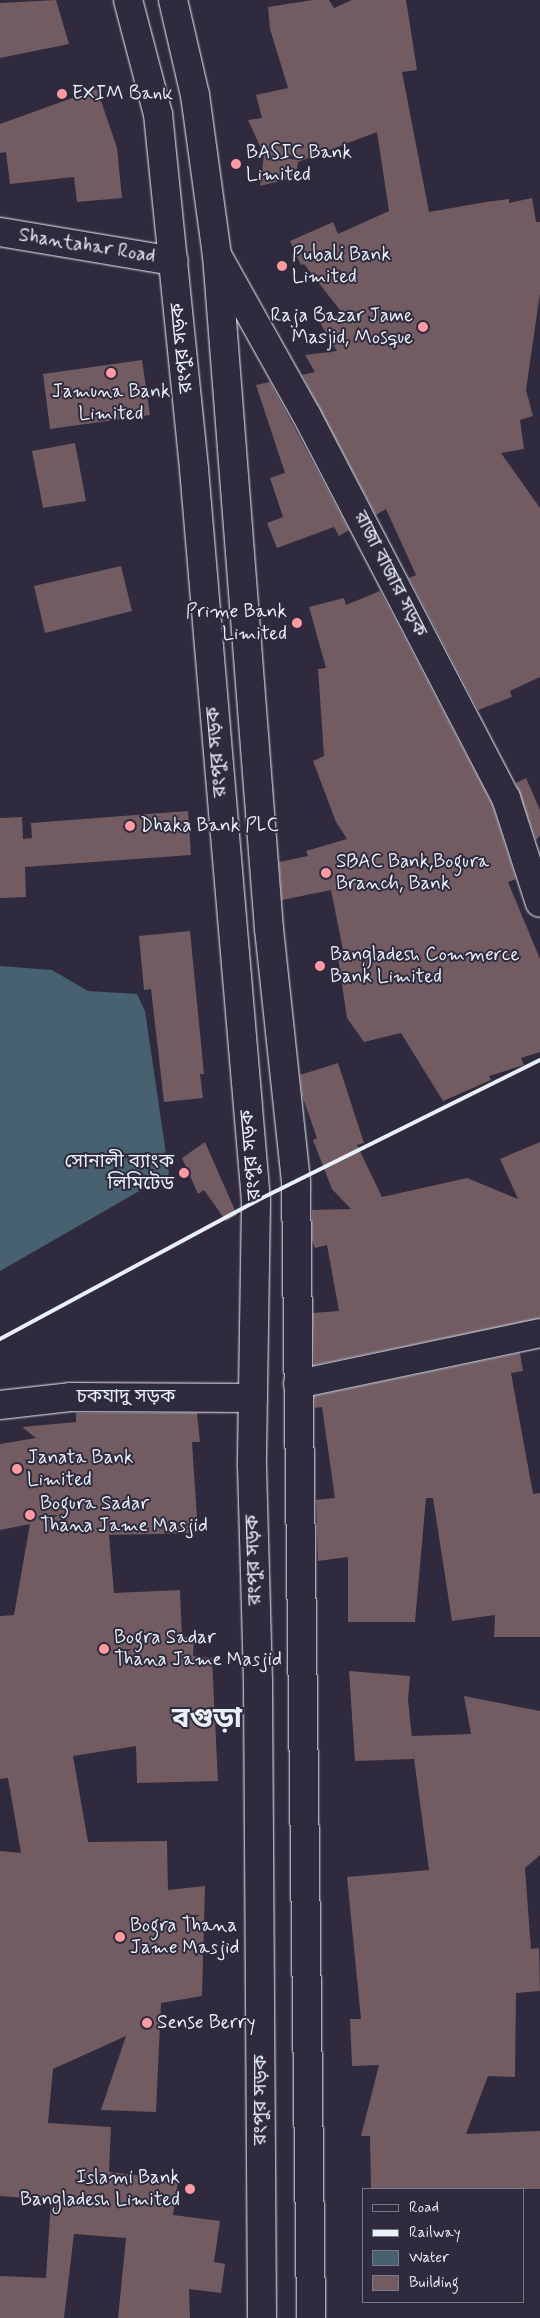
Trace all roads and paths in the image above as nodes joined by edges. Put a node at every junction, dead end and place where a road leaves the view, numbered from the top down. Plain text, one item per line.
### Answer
1 (128, 0) edge
2 (173, 0) edge
3 (0, 232) edge
4 (217, 256) junction
5 (174, 261) junction
6 (540, 903) edge
7 (540, 1333) edge
8 (298, 1384) junction
9 (252, 1398) junction
10 (0, 1406) edge
11 (262, 2318) edge
12 (312, 2318) edge

1 - 5 main road, রংপুর সড়ক
2 - 4 main road, রংপুর সড়ক
3 - 5 main road, Shantahar Road
4 - 5 main road, Shantahar Road
4 - 6 main road, রাজা বাজার সড়ক
4 - 8 main road, রংপুর সড়ক
5 - 9 main road, রংপুর সড়ক
7 - 8 main road
8 - 12 main road, রংপুর সড়ক
9 - 10 main road, চকযাদু সড়ক
9 - 11 main road, রংপুর সড়ক

